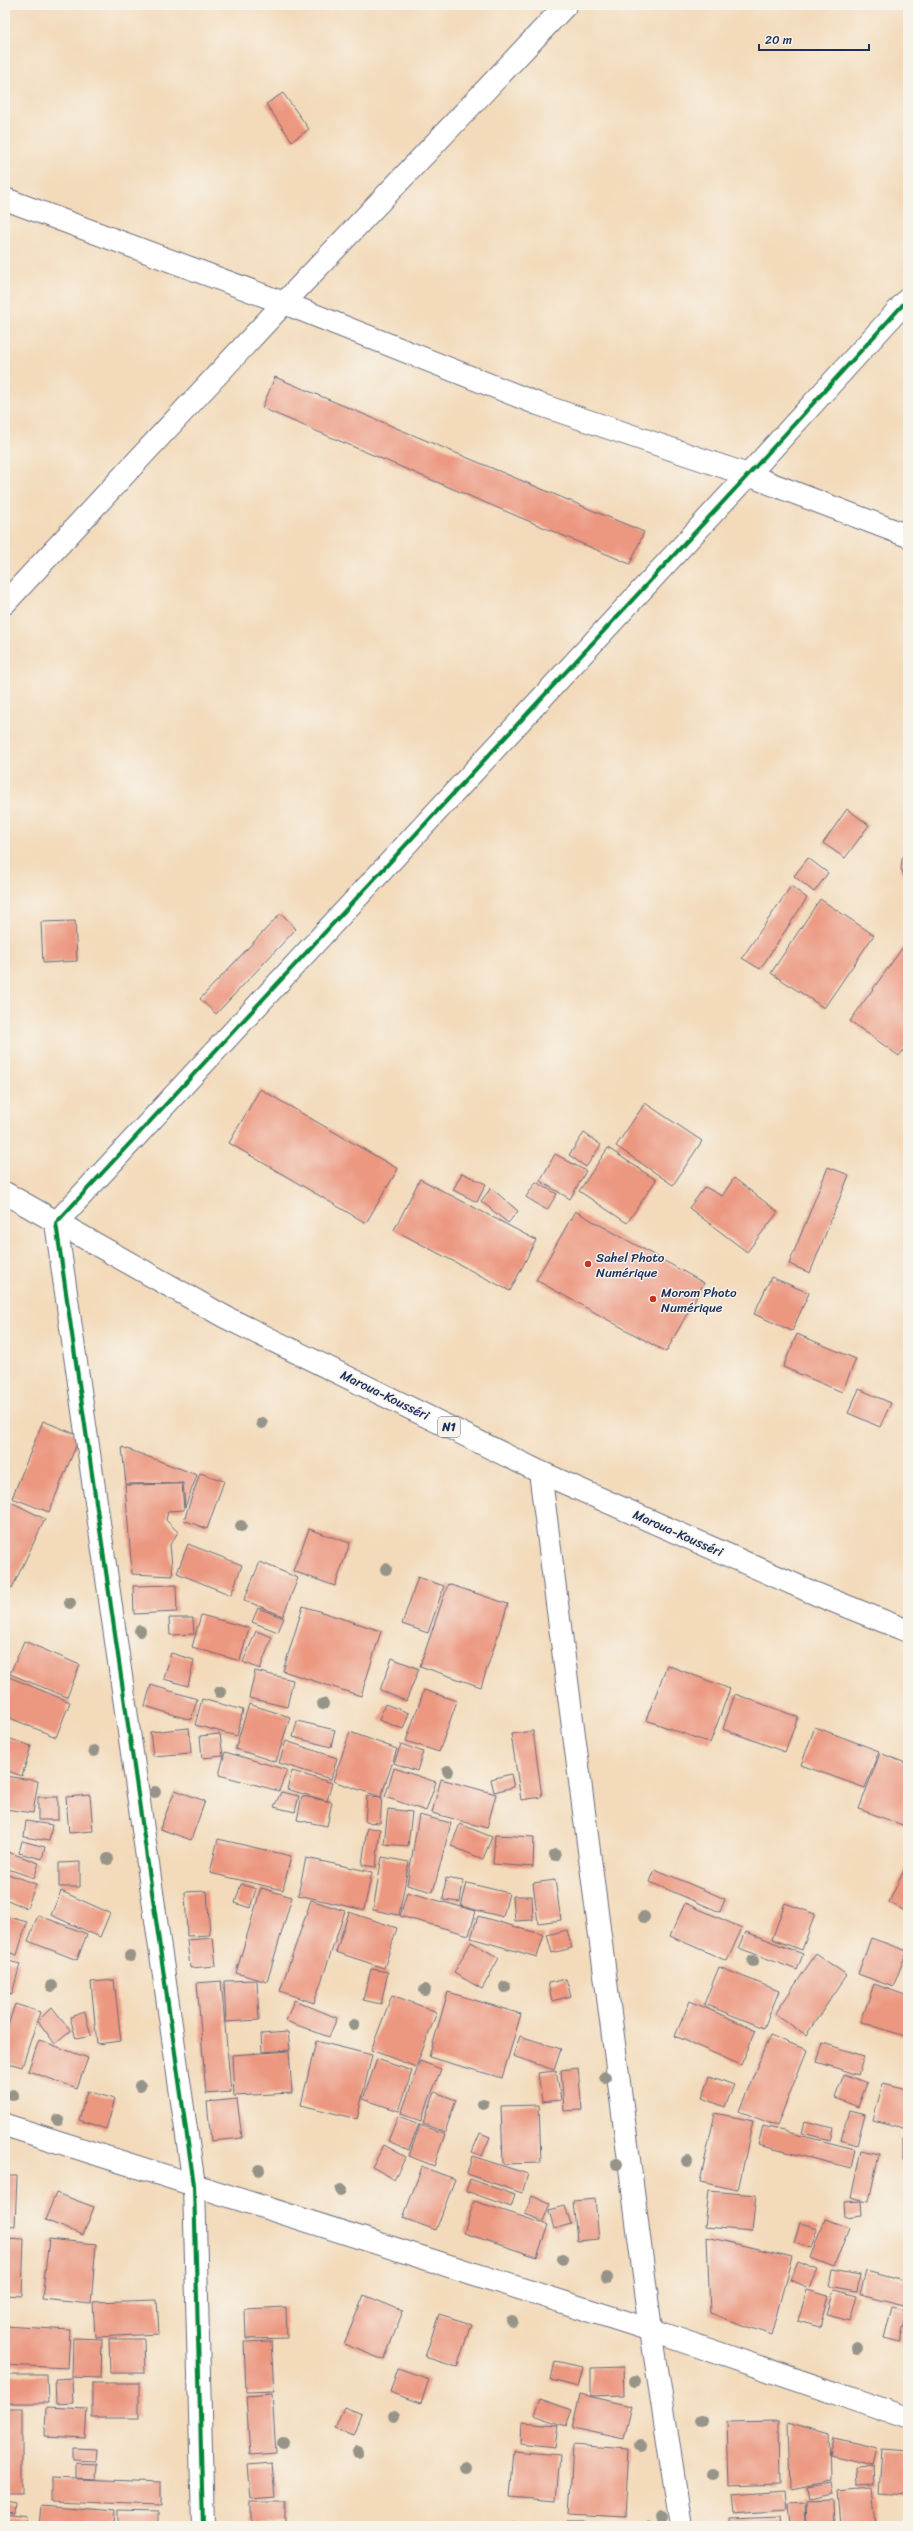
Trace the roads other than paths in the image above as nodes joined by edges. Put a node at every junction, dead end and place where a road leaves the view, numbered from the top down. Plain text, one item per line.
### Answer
1 (566, 5) edge
2 (5, 199) edge
3 (908, 299) edge
4 (284, 303) junction
5 (748, 475) junction
6 (908, 536) edge
7 (5, 603) edge
8 (5, 1193) edge
9 (56, 1223) junction
10 (540, 1472) junction
11 (908, 1631) edge
12 (5, 2125) edge
13 (194, 2185) junction
14 (651, 2330) junction
15 (908, 2418) edge
16 (203, 2526) edge
17 (681, 2526) edge

1 - 4 main road
2 - 4 main road
3 - 5 main road
4 - 5 main road
4 - 7 main road
5 - 6 main road
5 - 9 main road
8 - 9 main road, Maroua-Kousséri / N1
9 - 10 main road, Maroua-Kousséri / N1
9 - 13 main road
10 - 11 main road, Maroua-Kousséri / N1
10 - 14 main road
12 - 13 main road
13 - 14 main road
13 - 16 main road
14 - 15 main road
14 - 17 main road

